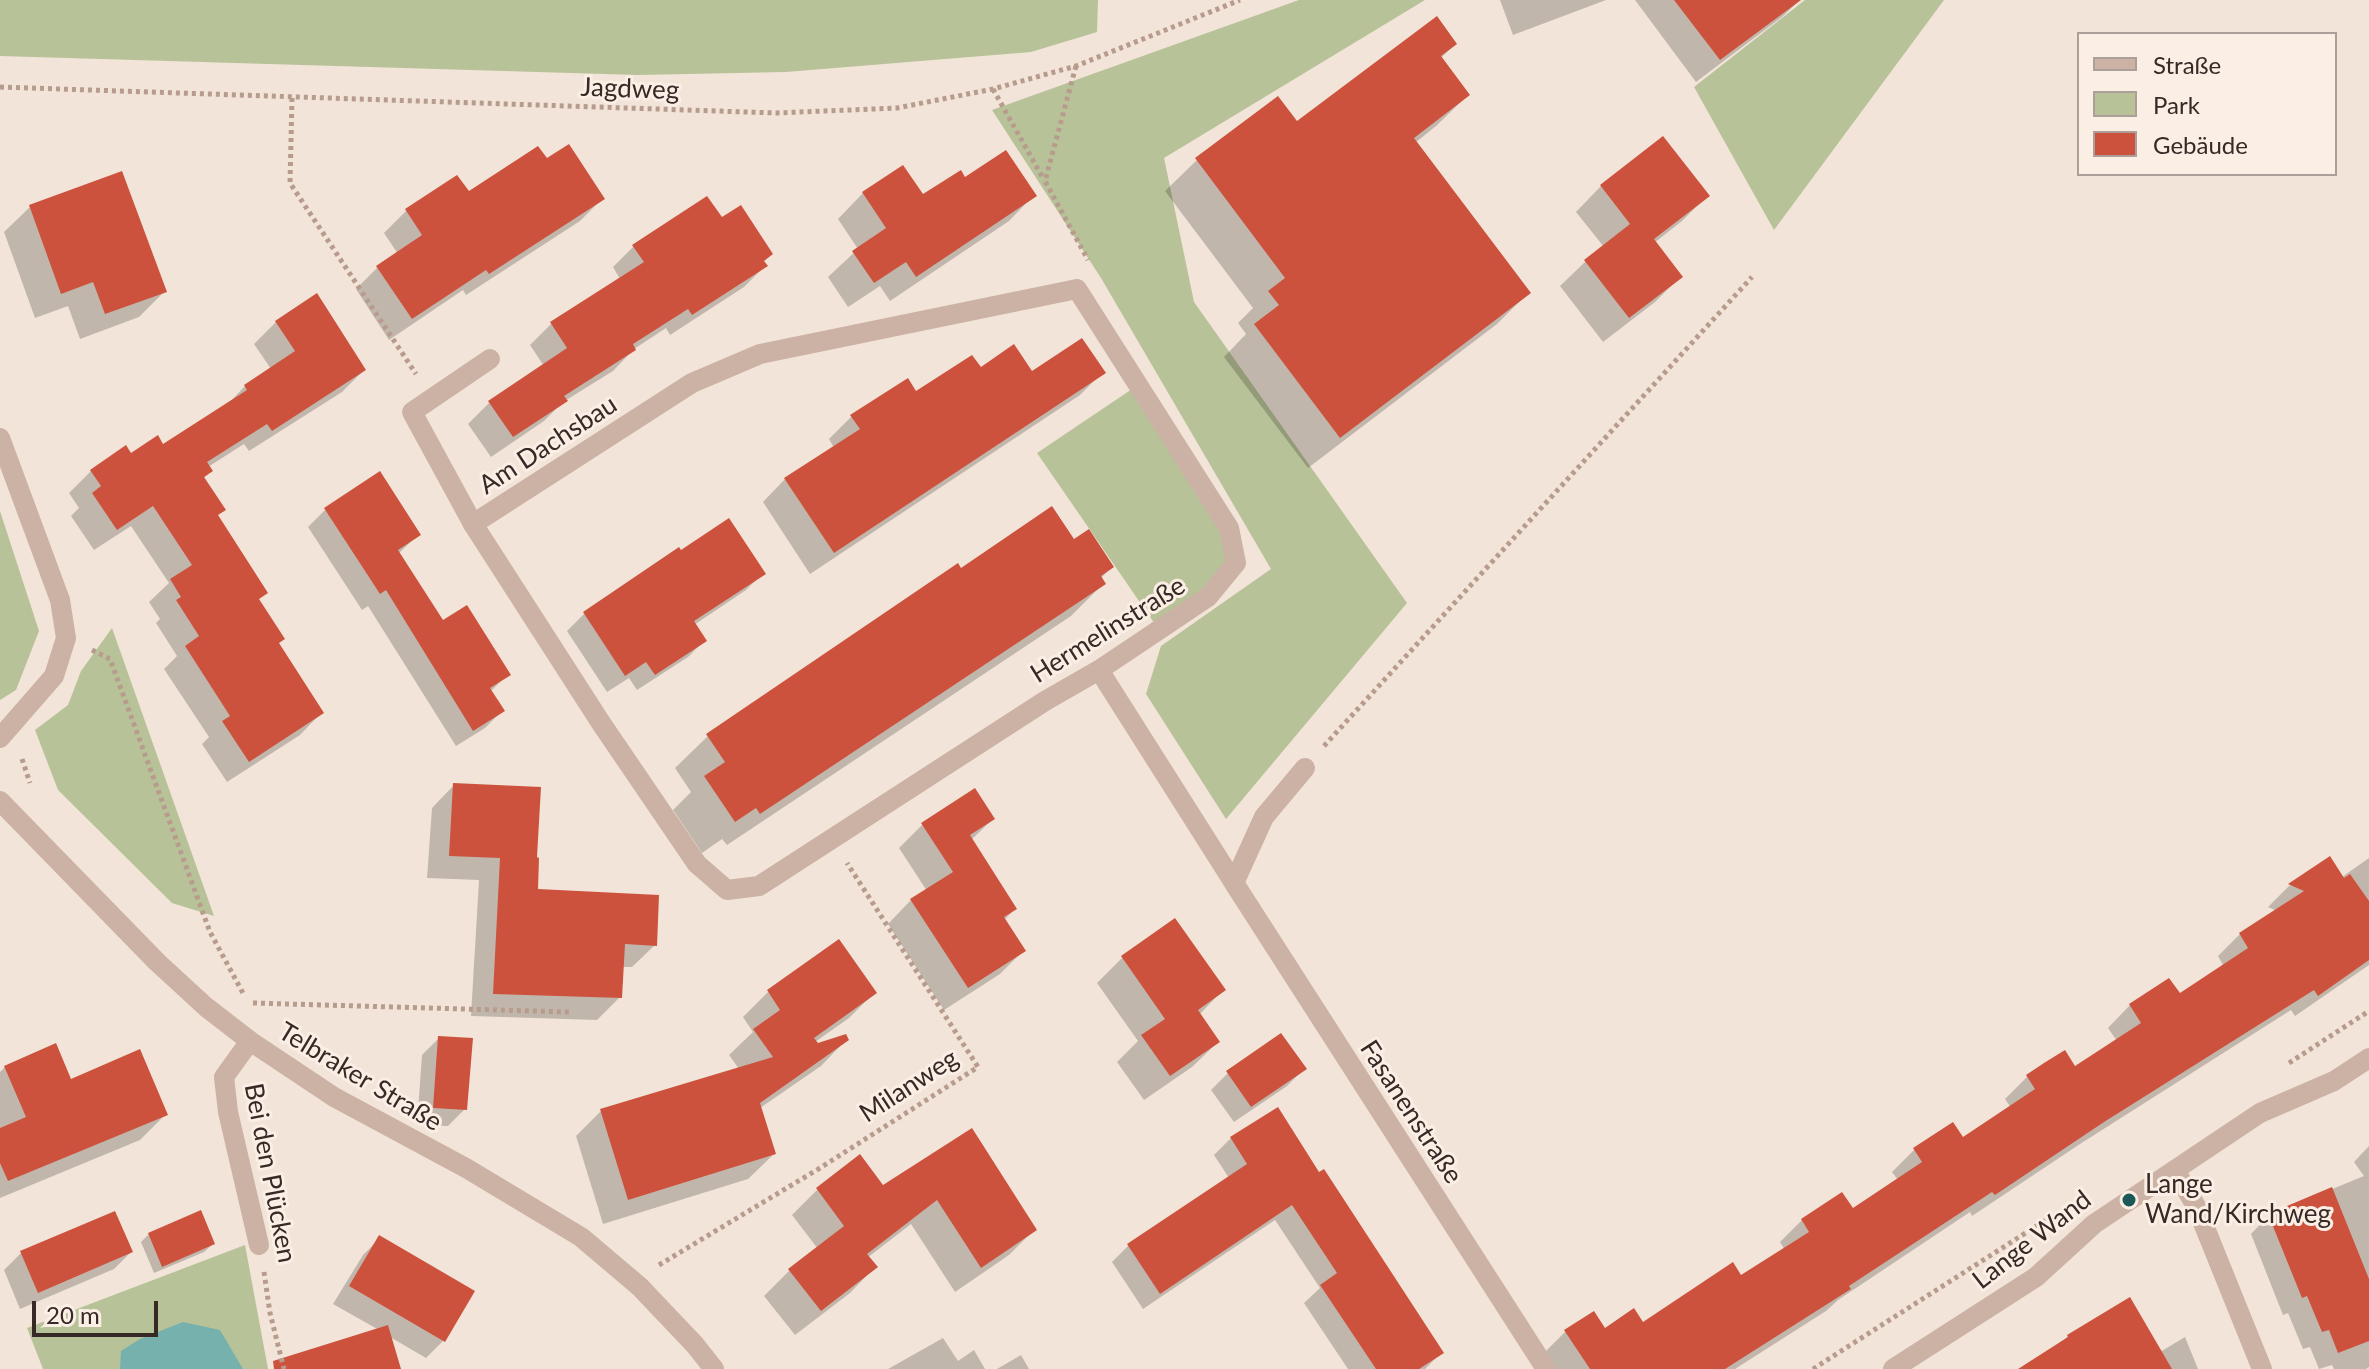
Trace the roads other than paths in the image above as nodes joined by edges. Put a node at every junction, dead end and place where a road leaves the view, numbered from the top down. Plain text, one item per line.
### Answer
1 (1077, 289) joint
2 (490, 359) dead end
3 (0, 438) edge
4 (473, 524) junction
5 (1099, 670) junction
6 (0, 738) edge
7 (1305, 768) road end
8 (1, 806) edge
9 (1234, 883) junction
10 (727, 890) joint
11 (250, 1041) junction
12 (2369, 1058) edge
13 (2175, 1170) junction
14 (259, 1245) road end
15 (714, 1369) edge
16 (1546, 1369) edge
17 (1893, 1369) edge
18 (2262, 1369) edge

1 - 4 street, Am Dachsbau
1 - 5 street, Hermelinstraße
2 - 4 street
3 - 6 street
4 - 10 street, Am Dachsbau
5 - 9 street, Fasanenstraße
5 - 10 street, Hermelinstraße
7 - 9 street
8 - 11 street, Telbraker Straße
9 - 16 street, Fasanenstraße
11 - 14 street, Bei den Plücken
11 - 15 street, Telbraker Straße
12 - 13 street, Lange Wand
13 - 17 street, Lange Wand
13 - 18 street

